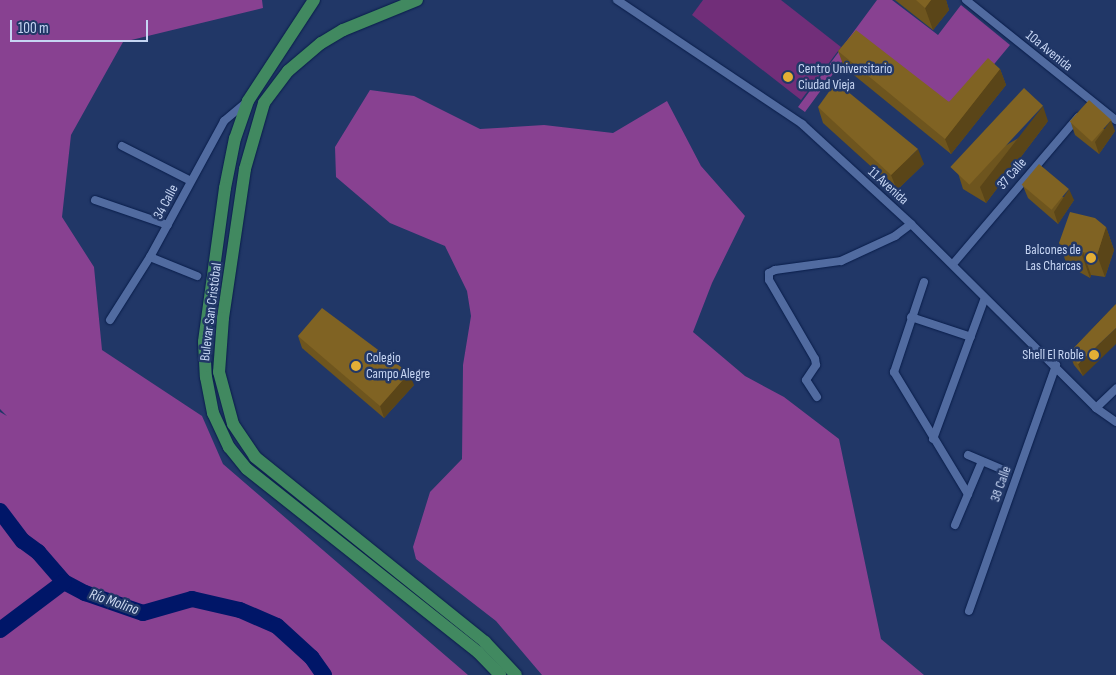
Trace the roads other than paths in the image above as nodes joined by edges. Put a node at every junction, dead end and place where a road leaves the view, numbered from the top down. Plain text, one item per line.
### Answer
1 (314, 0) edge
2 (417, 0) edge
3 (616, 0) edge
4 (966, 0) edge
5 (248, 101) junction
6 (1091, 101) junction
7 (1116, 120) edge
8 (122, 146) dead end
9 (191, 181) junction
10 (95, 200) dead end
11 (911, 224) junction
12 (168, 225) junction
13 (150, 257) junction
14 (953, 264) junction
15 (197, 276) dead end
16 (924, 282) dead end
17 (985, 298) junction
18 (911, 316) junction
19 (110, 320) dead end
20 (971, 337) junction
21 (1056, 365) junction
22 (1116, 389) edge
23 (817, 397) dead end
24 (1096, 408) junction
25 (1116, 422) edge
26 (932, 438) junction
27 (968, 455) dead end
28 (982, 462) junction
29 (1008, 472) dead end
30 (968, 494) junction
31 (955, 525) dead end
32 (969, 610) dead end
33 (500, 675) edge
34 (516, 675) edge

1 - 5 main road, Bulevar San Cristóbal
2 - 34 main road, Bulevar San Cristóbal
3 - 11 street, 11 Avenida
4 - 6 street, 10a Avenida
5 - 9 street, 34 Calle
5 - 33 main road, Bulevar San Cristóbal
6 - 7 street, 10a Avenida
6 - 14 street, 37 Calle
8 - 9 street
9 - 12 street, 34 Calle
10 - 12 street
11 - 14 street, 11 Avenida
11 - 23 street
12 - 13 street, 34 Calle
13 - 15 street
13 - 19 street, 34 Calle
14 - 17 street, 11 Avenida
16 - 18 street
17 - 20 street
17 - 21 street, 11 Avenida
18 - 20 street
18 - 26 street
20 - 26 street
21 - 24 street, 11 Avenida
21 - 32 street, 38 Calle
22 - 24 street
24 - 25 street, 11 Avenida
26 - 30 street
27 - 28 street
28 - 29 street
28 - 30 street
30 - 31 street

